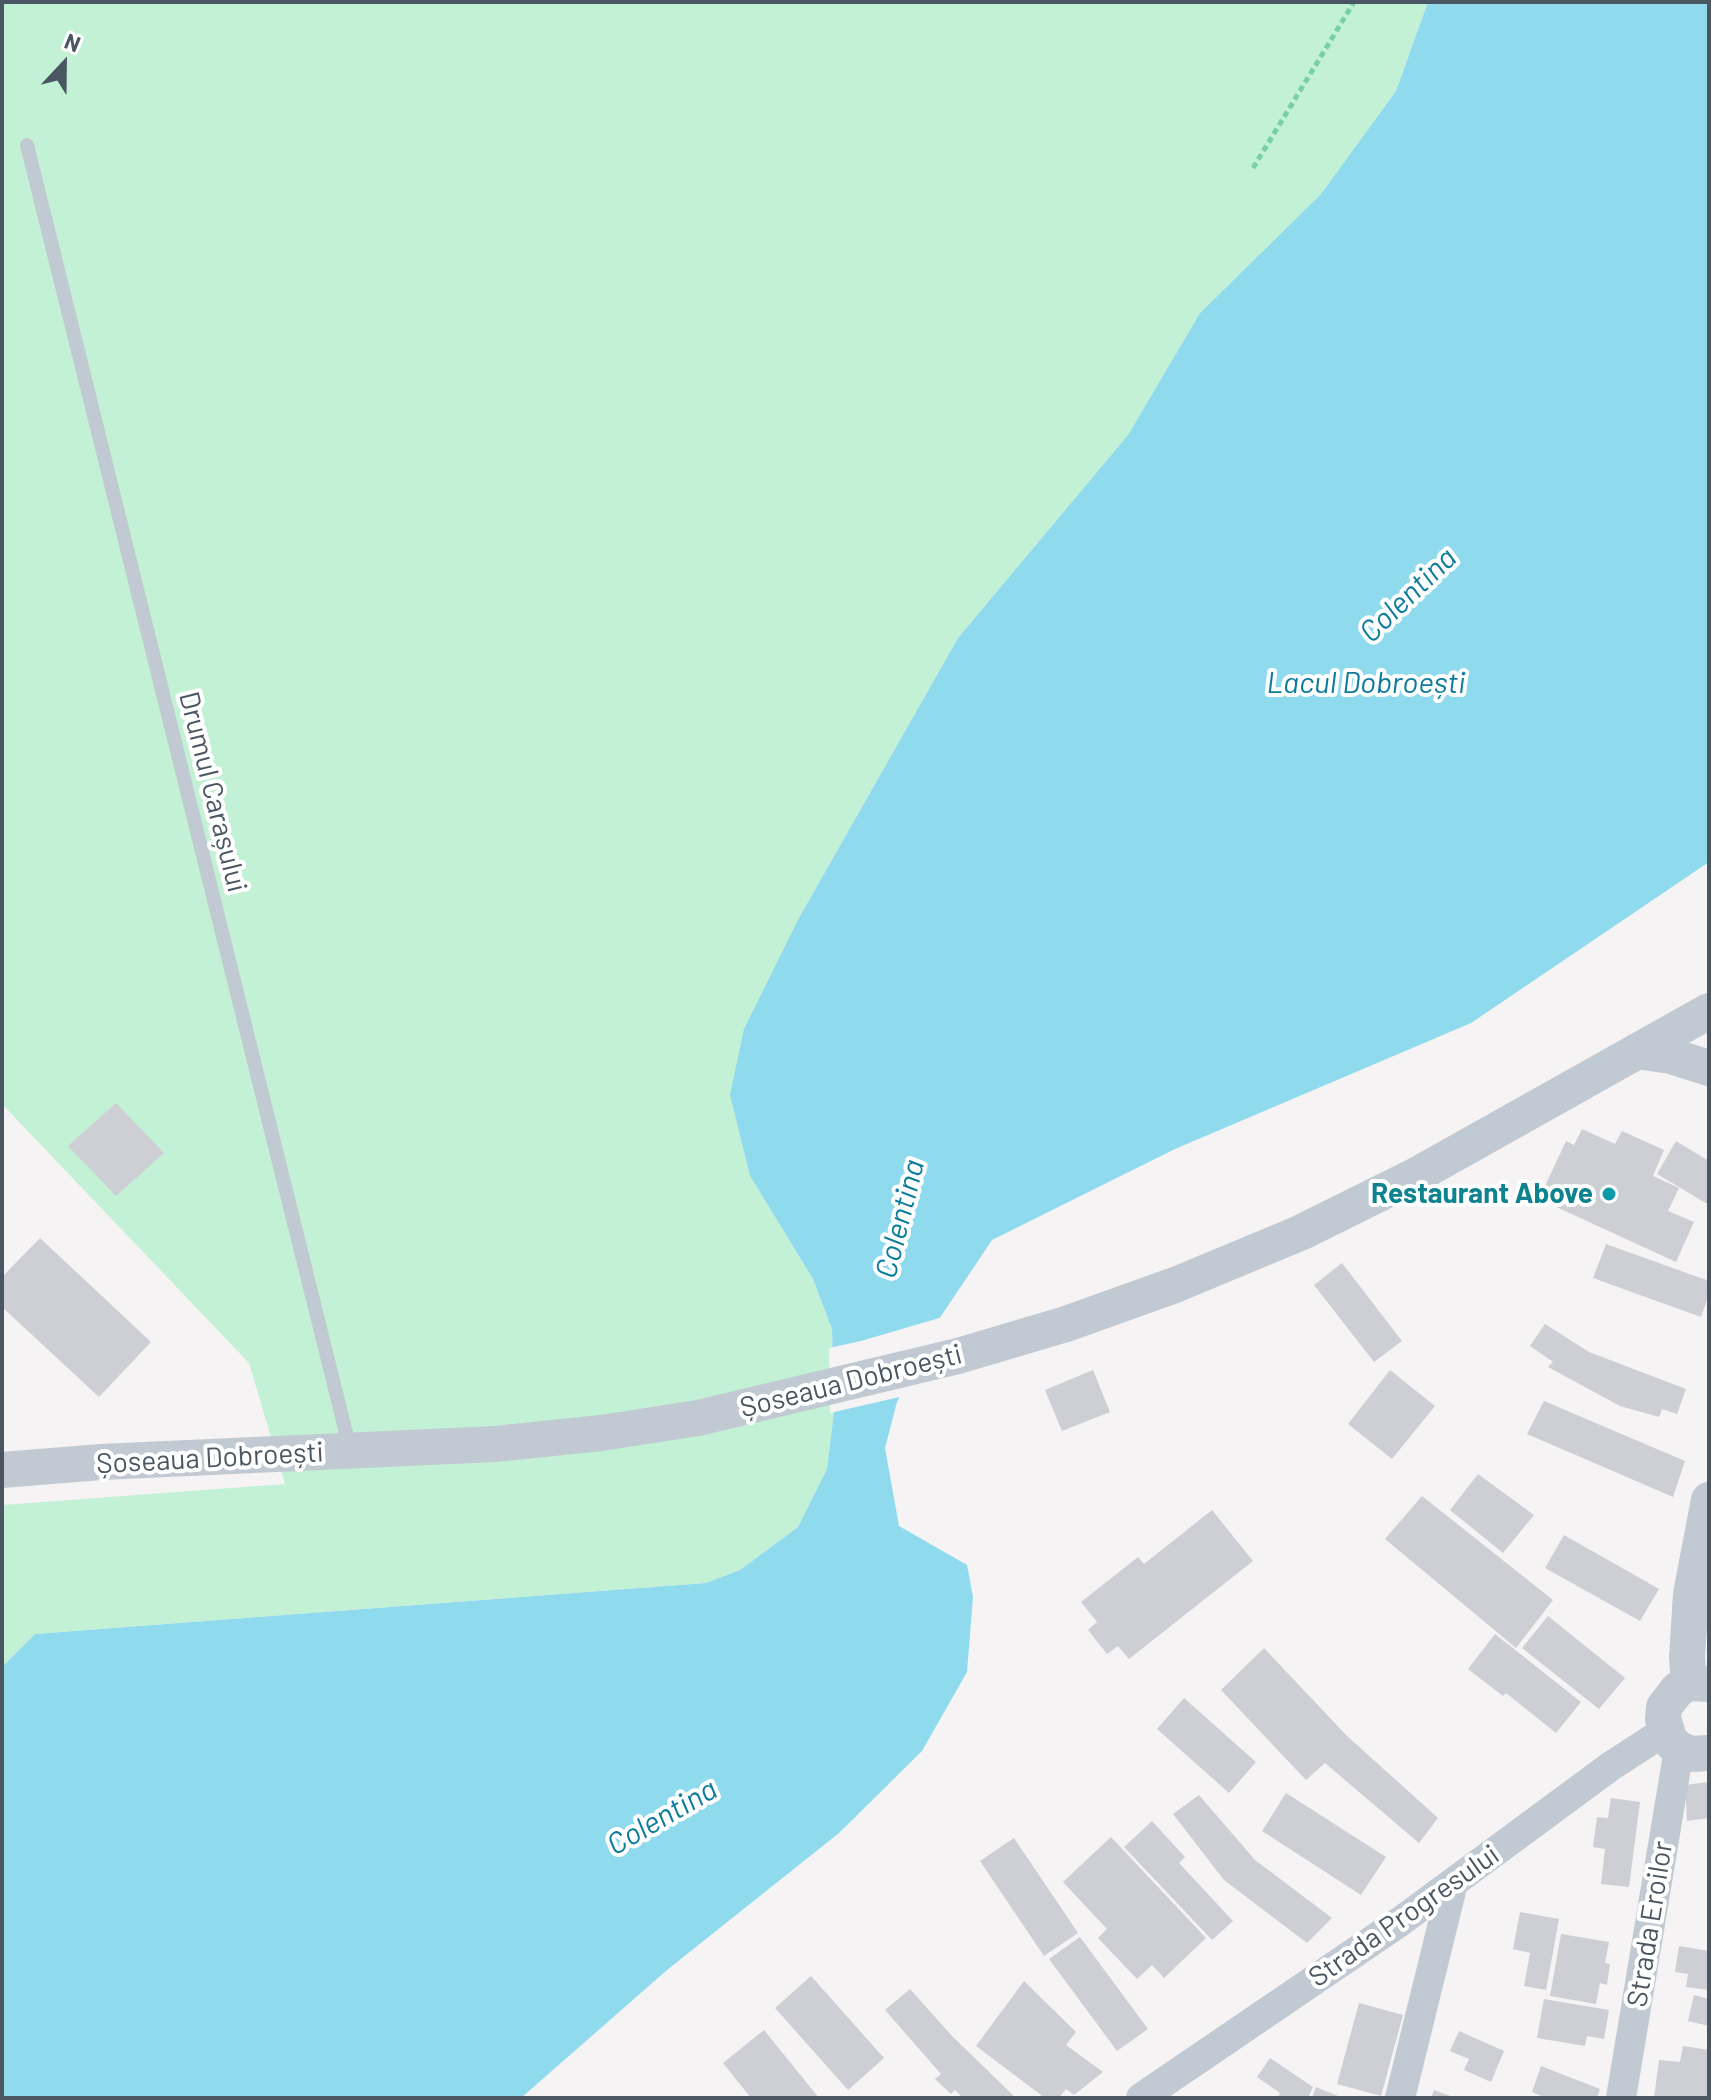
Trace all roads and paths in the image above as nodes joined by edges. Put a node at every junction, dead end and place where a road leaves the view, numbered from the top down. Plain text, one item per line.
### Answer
1 (1354, 2) edge
2 (27, 145) dead end
3 (1253, 168) dead end
4 (1709, 1011) edge
5 (1637, 1051) junction
6 (1709, 1068) edge
7 (350, 1451) junction
8 (2, 1470) edge
9 (1709, 1500) edge
10 (1699, 1683) edge
11 (1684, 1744) edge
12 (1453, 1883) junction
13 (1152, 2094) edge
14 (1400, 2098) edge
15 (1621, 2098) edge

1 - 3 path
2 - 7 lane, Drumul Carașului
4 - 5 street, Șoseaua Dobroești
5 - 6 street
5 - 7 street, Șoseaua Dobroești
7 - 8 street, Șoseaua Dobroești
9 - 10 street
10 - 11 street
11 - 12 street, Strada Progresului
11 - 15 street, Strada Eroilor
12 - 13 street, Strada Progresului
12 - 14 street

